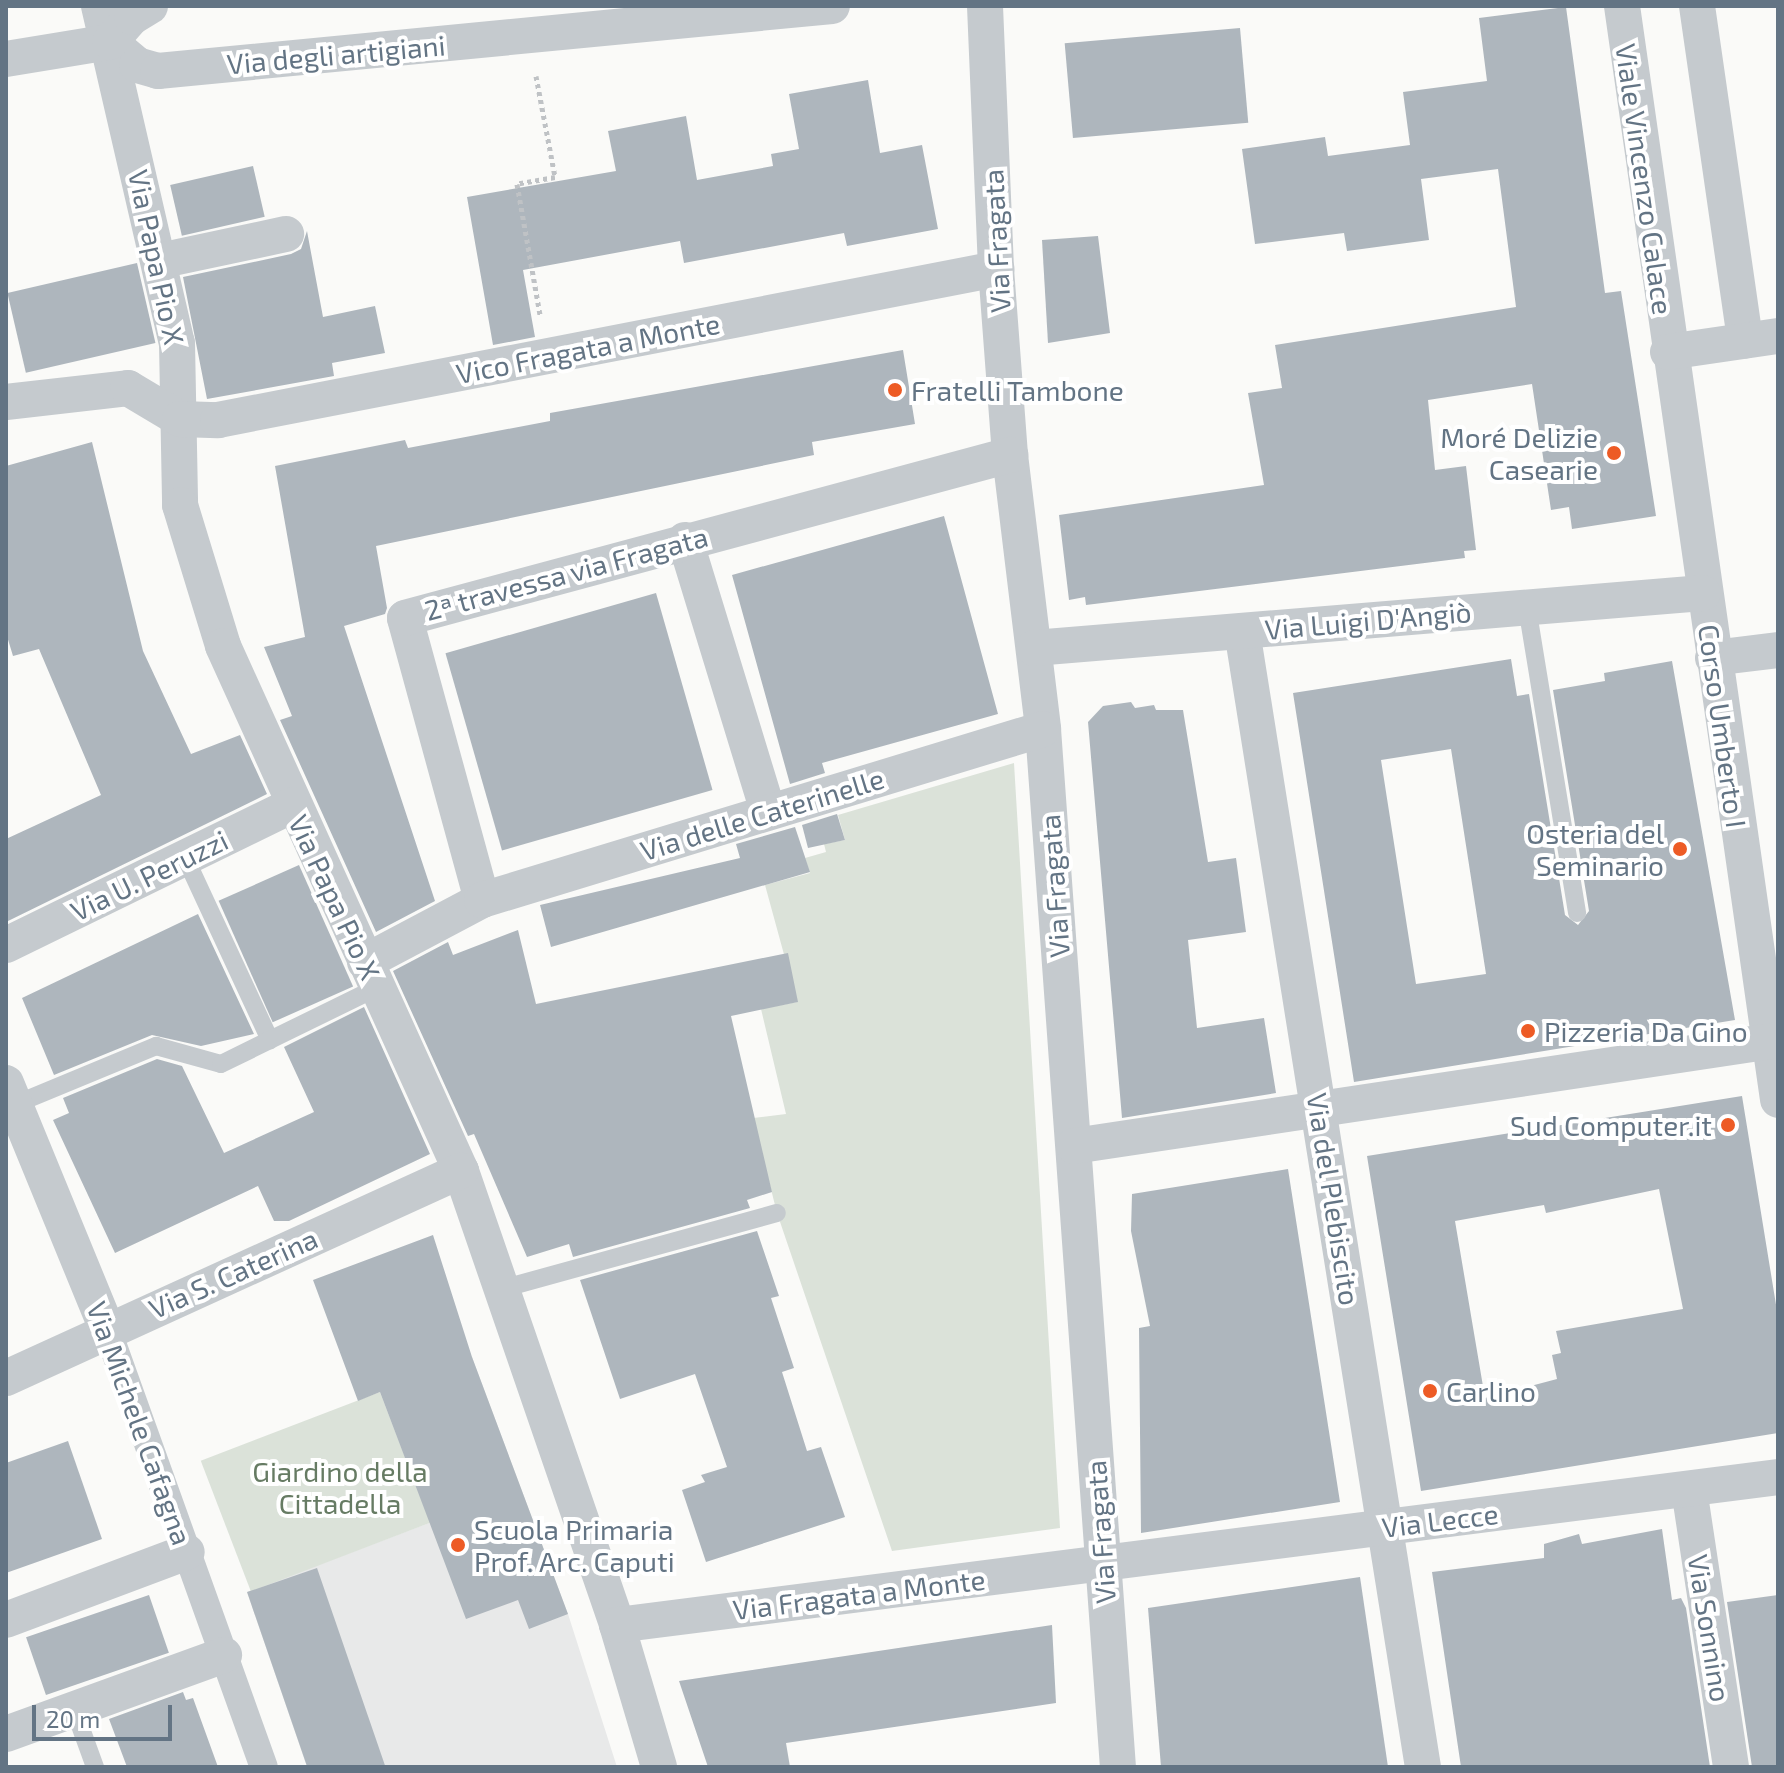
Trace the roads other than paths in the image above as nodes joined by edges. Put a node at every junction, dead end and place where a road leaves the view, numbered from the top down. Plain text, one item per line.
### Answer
1 (99, 6) edge
2 (150, 6) edge
3 (832, 6) edge
4 (985, 6) edge
5 (1622, 6) edge
6 (1697, 6) edge
7 (571, 18) edge
8 (110, 42) junction
9 (6, 59) edge
10 (286, 234) dead end
11 (159, 261) junction
12 (996, 269) junction
13 (1762, 339) edge
14 (1668, 352) junction
15 (6, 402) edge
16 (180, 419) junction
17 (1010, 455) junction
18 (685, 540) junction
19 (1703, 593) junction
20 (1527, 607) junction
21 (1242, 631) junction
22 (1034, 648) junction
23 (1778, 650) edge
24 (1713, 658) junction
25 (1043, 729) junction
26 (293, 805) junction
27 (768, 812) junction
28 (185, 857) junction
29 (482, 900) junction
30 (1577, 913) dead end
31 (6, 945) edge
32 (371, 975) junction
33 (270, 1040) junction
34 (1774, 1041) edge
35 (11, 1094) edge
36 (1778, 1100) edge
37 (1320, 1109) junction
38 (1074, 1146) junction
39 (461, 1171) junction
40 (777, 1213) dead end
41 (501, 1289) junction
42 (107, 1329) junction
43 (6, 1378) edge
44 (1778, 1477) edge
45 (1689, 1489) junction
46 (1385, 1527) junction
47 (187, 1552) junction
48 (1101, 1563) junction
49 (6, 1620) edge
50 (617, 1625) junction
51 (224, 1655) junction
52 (74, 1709) junction
53 (6, 1734) edge
54 (95, 1767) edge
55 (264, 1767) edge
56 (659, 1767) edge
57 (1118, 1767) edge
58 (1423, 1767) edge
59 (1731, 1767) edge

1 - 8 street, Via Papa Pio X
2 - 8 street
3 - 7 street, Via degli artigiani
4 - 12 street, Via Fragata
5 - 14 street, Viale Vincenzo Calace
6 - 13 street
7 - 8 street, Via degli artigiani
8 - 9 street
8 - 11 street, Via Papa Pio X
10 - 11 street
11 - 16 street, Via Papa Pio X
12 - 16 street, Vico Fragata a Monte
12 - 17 street, Via Fragata
13 - 14 street
14 - 19 street, Corso Umberto I
15 - 16 street
16 - 26 street, Via Papa Pio X
17 - 18 street, 2ª travessa via Fragata
17 - 22 street, Via Fragata
18 - 27 street
18 - 29 street, 2ª travessa via Fragata
19 - 20 street, Via Luigi D'Angiò
19 - 24 street, Corso Umberto I
20 - 21 street, Via Luigi D'Angiò
20 - 30 lane
21 - 22 street, Via Luigi D'Angiò
21 - 37 street, Via del Plebiscito
22 - 25 street, Via Fragata
23 - 24 street
24 - 34 street, Corso Umberto I
25 - 27 street, Via delle Caterinelle
25 - 38 street, Via Fragata
26 - 28 street, Via U. Peruzzi
26 - 32 street, Via Papa Pio X
27 - 29 street, Via delle Caterinelle
28 - 31 street, Via U. Peruzzi
28 - 33 lane
29 - 32 street, Via delle Caterinelle
32 - 33 lane
32 - 39 street, Via Papa Pio X
33 - 35 lane
34 - 36 street, Corso Umberto I
34 - 37 street
35 - 42 street, Via Michele Cafagna
37 - 38 street
37 - 46 street, Via del Plebiscito
38 - 48 street, Via Fragata
39 - 41 street, Via Papa Pio X
39 - 42 street, Via S. Caterina
40 - 41 lane
41 - 50 street, Via Papa Pio X
42 - 43 street, Via S. Caterina
42 - 47 street, Via Michele Cafagna
44 - 45 street, Via Lecce
45 - 46 street, Via Lecce
45 - 59 street, Via Sonnino
46 - 48 street, Via Lecce
46 - 58 street, Via del Plebiscito
47 - 49 street
47 - 51 street, Via Michele Cafagna
48 - 50 street, Via Fragata a Monte
48 - 57 street, Via Fragata
50 - 56 street, Via Papa Pio X
51 - 52 street
51 - 55 street, Via Michele Cafagna
52 - 53 street
52 - 54 lane

